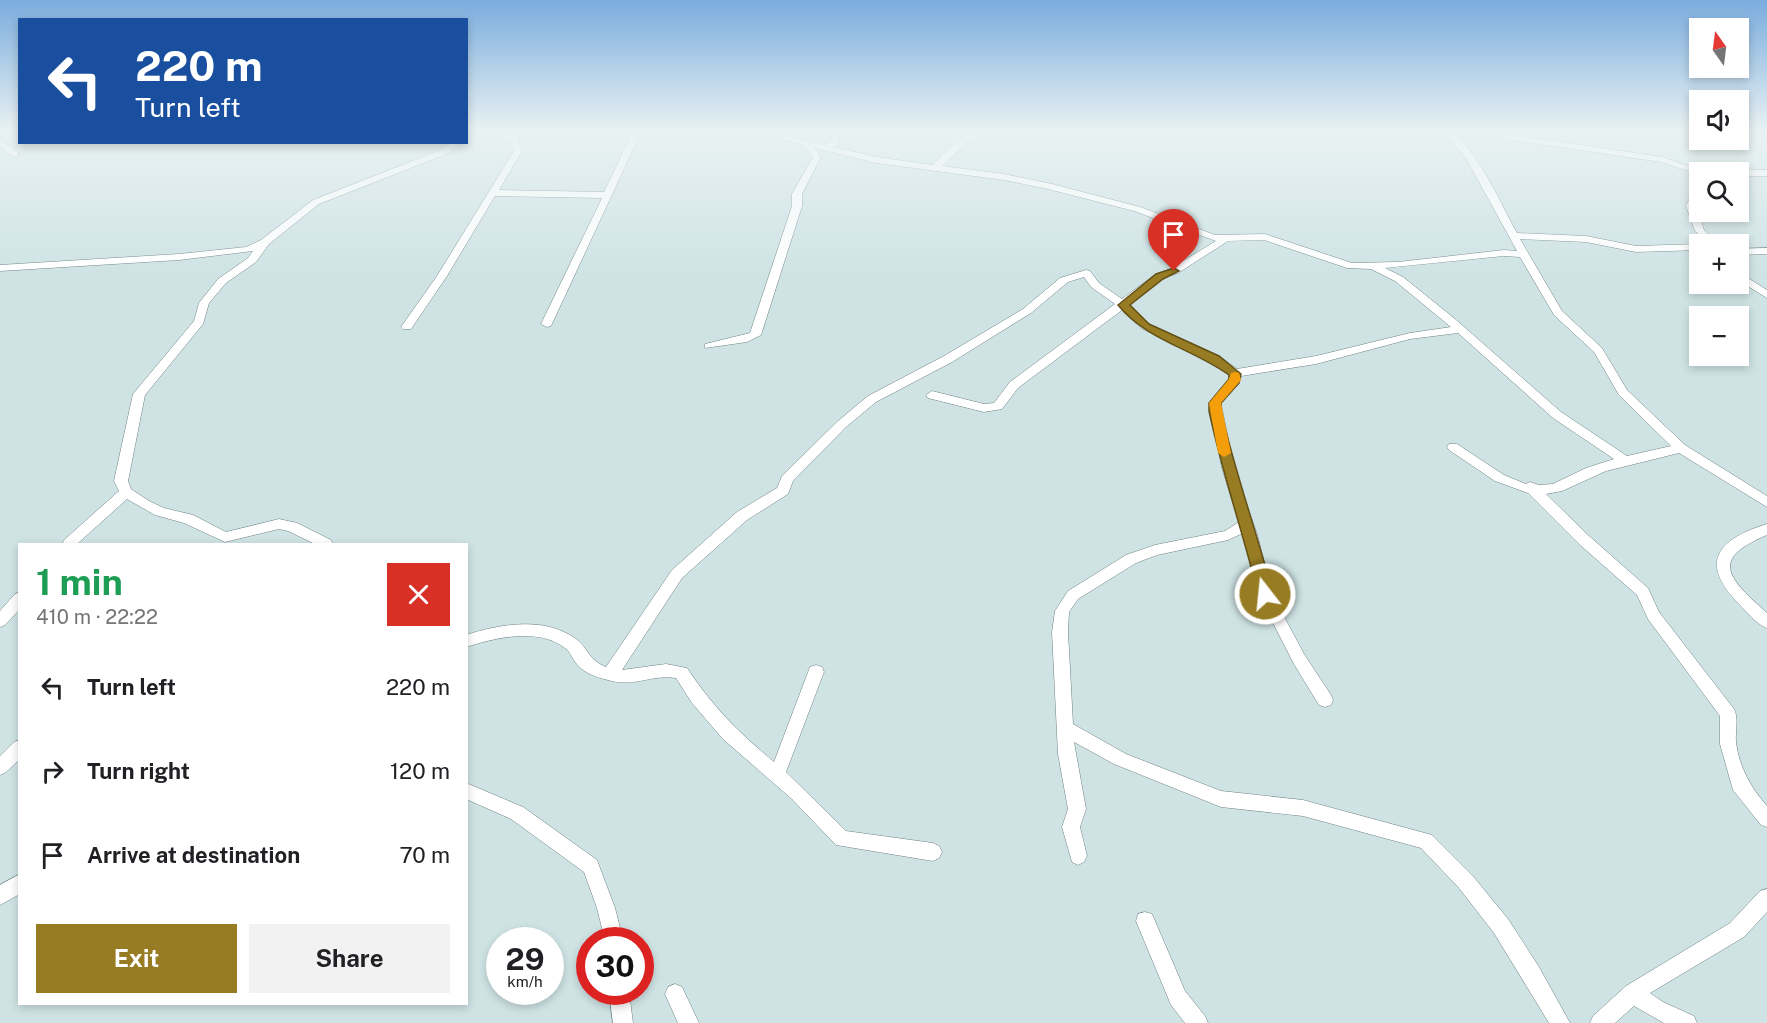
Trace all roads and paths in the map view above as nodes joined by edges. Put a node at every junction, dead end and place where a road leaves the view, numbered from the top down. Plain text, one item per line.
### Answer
1 (378, 178) edge
2 (500, 178) edge
3 (616, 178) edge
4 (806, 178) edge
5 (1007, 178) edge
6 (1481, 178) edge
7 (490, 193) junction
8 (608, 195) junction
9 (1512, 236) junction
10 (1224, 240) junction
11 (266, 242) junction
12 (1689, 247) edge
13 (1767, 251) edge
14 (1749, 252) edge
15 (1521, 254) junction
16 (1372, 266) junction
17 (0, 268) edge
18 (1749, 282) edge
19 (1767, 295) edge
20 (1123, 305) junction
21 (547, 324) dead end
22 (407, 327) dead end
23 (1460, 329) junction
24 (709, 346) dead end
25 (1235, 374) junction
26 (932, 395) dead end
27 (1453, 447) dead end
28 (1681, 448) junction
29 (1624, 461) junction
30 (1530, 487) junction
31 (126, 492) junction
32 (1767, 502) edge
33 (1247, 524) junction
34 (1767, 529) edge
35 (237, 540) edge
36 (70, 543) edge
37 (324, 543) edge
38 (18, 600) edge
39 (0, 621) edge
40 (1767, 622) edge
41 (468, 640) edge
42 (816, 672) dead end
43 (610, 674) junction
44 (1325, 700) dead end
45 (1066, 729) junction
46 (18, 749) edge
47 (0, 767) edge
48 (777, 775) junction
49 (468, 793) edge
50 (1767, 819) edge
51 (933, 852) dead end
52 (1078, 856) dead end
53 (18, 884) edge
54 (0, 896) edge
55 (1767, 898) edge
56 (1145, 921) dead end
57 (611, 927) edge
58 (1633, 993) junction
59 (675, 994) dead end
60 (621, 1005) edge
61 (623, 1023) edge
62 (689, 1023) edge
63 (1198, 1023) edge
64 (1560, 1023) edge
65 (1600, 1023) edge
66 (1687, 1023) edge

1 - 11 street
2 - 7 street
3 - 8 street
4 - 24 street
5 - 10 street
6 - 9 street
7 - 8 street
7 - 22 street
8 - 21 street
9 - 12 street
9 - 15 street
10 - 16 street
10 - 20 street
11 - 17 street
11 - 31 street
13 - 14 street
15 - 16 street
15 - 28 street
16 - 23 street
18 - 19 street
20 - 25 street
20 - 26 street
20 - 43 street
23 - 25 street
23 - 29 street
25 - 33 street
27 - 30 street
28 - 29 street
28 - 32 street
29 - 30 street
30 - 50 street
31 - 35 street
31 - 36 street
33 - 44 street
33 - 45 street
34 - 40 street
35 - 37 street
38 - 39 street
41 - 43 street
42 - 48 street
43 - 48 street
45 - 52 street
45 - 64 street
46 - 47 street
48 - 51 street
49 - 57 street
53 - 54 street
55 - 58 street
56 - 63 street
58 - 65 street
58 - 66 street
59 - 62 street
60 - 61 street

